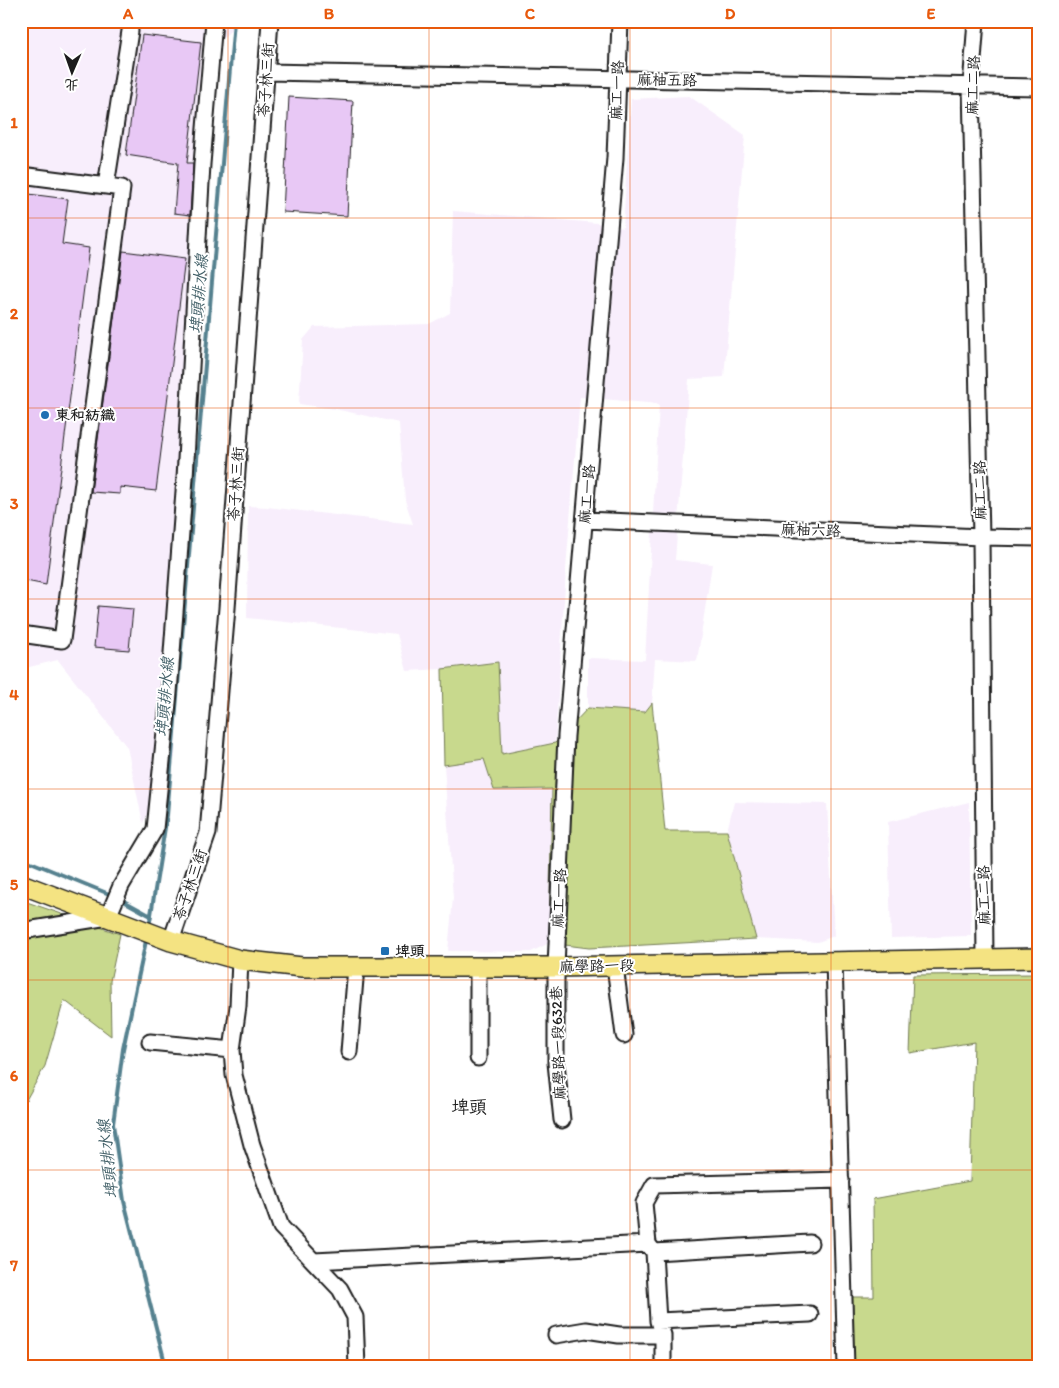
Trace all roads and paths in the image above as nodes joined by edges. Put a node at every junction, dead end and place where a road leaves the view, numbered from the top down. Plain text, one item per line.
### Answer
1 (214, 21) edge
2 (270, 21) edge
3 (620, 21) edge
4 (976, 21) edge
5 (130, 31) dead end
6 (266, 72) junction
7 (617, 78) junction
8 (971, 86) junction
9 (1038, 87) edge
10 (21, 175) edge
11 (106, 186) junction
12 (585, 520) junction
13 (981, 537) junction
14 (1038, 538) edge
15 (21, 634) edge
16 (21, 884) edge
17 (108, 916) junction
18 (21, 932) edge
19 (165, 939) junction
20 (1038, 958) edge
21 (985, 959) junction
22 (240, 960) junction
23 (834, 961) junction
24 (615, 966) junction
25 (356, 967) junction
26 (478, 967) junction
27 (556, 967) junction
28 (624, 1035) dead end
29 (150, 1042) dead end
30 (232, 1050) junction
31 (349, 1052) dead end
32 (478, 1058) dead end
33 (562, 1120) dead end
34 (841, 1180) junction
35 (810, 1243) dead end
36 (651, 1248) junction
37 (314, 1261) junction
38 (810, 1314) dead end
39 (660, 1328) junction
40 (556, 1335) dead end
41 (357, 1367) edge
42 (662, 1367) edge
43 (846, 1367) edge

1 - 17 street
2 - 6 street, 苓子林三街
3 - 7 street, 麻工一路
4 - 8 street, 麻工二路
5 - 11 street
6 - 7 street, 麻柚五路
6 - 19 street, 苓子林三街
7 - 8 street, 麻柚五路
7 - 12 street, 麻工一路
8 - 9 street, 麻柚五路
8 - 13 street, 麻工二路
10 - 11 street
11 - 15 street
12 - 13 street, 麻柚六路
12 - 27 street, 麻工一路
13 - 14 street, 麻柚六路
13 - 21 street, 麻工二路
16 - 17 main road
17 - 18 street
17 - 19 main road, 麻學路一段
19 - 22 main road, 麻學路一段
20 - 21 main road, 麻學路一段
21 - 23 main road, 麻學路一段
22 - 25 main road, 麻學路一段
22 - 30 street
23 - 24 main road, 麻學路一段
23 - 34 street
24 - 27 main road, 麻學路一段
24 - 28 street
25 - 26 main road, 麻學路一段
25 - 31 street
26 - 27 main road, 麻學路一段
26 - 32 street
27 - 33 street, 麻學路一段632巷
29 - 30 street
30 - 37 street
34 - 36 street
34 - 43 street
35 - 36 street
36 - 37 street
36 - 39 street
37 - 41 street
38 - 39 street
39 - 40 street
39 - 42 street

